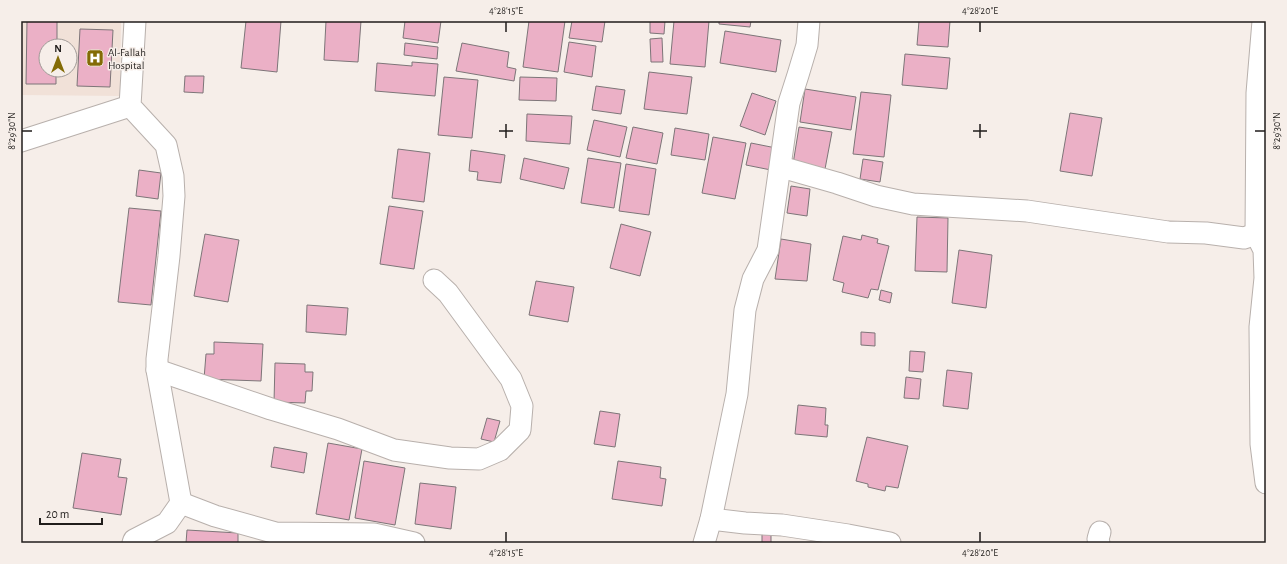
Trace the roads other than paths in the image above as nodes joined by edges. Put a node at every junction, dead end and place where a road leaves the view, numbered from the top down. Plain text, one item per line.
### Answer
1 (135, 21) edge
2 (809, 21) edge
3 (1263, 21) edge
4 (130, 106) junction
5 (21, 141) edge
6 (781, 167) junction
7 (1256, 234) junction
8 (434, 280) dead end
9 (157, 370) junction
10 (1266, 483) edge
11 (181, 503) junction
12 (711, 519) junction
13 (132, 543) edge
14 (414, 543) edge
15 (704, 543) edge
16 (890, 543) edge

1 - 4 street
2 - 6 street
3 - 7 street
4 - 5 street
4 - 9 street
6 - 7 street
6 - 12 street
7 - 10 street
8 - 9 street
9 - 11 street
11 - 13 street
11 - 14 street
12 - 15 street
12 - 16 street

